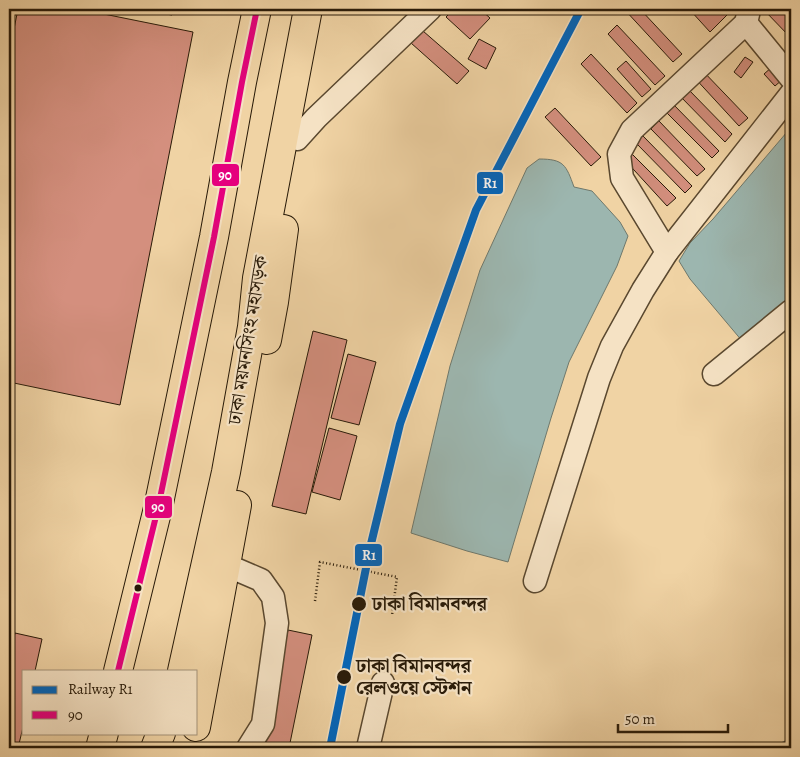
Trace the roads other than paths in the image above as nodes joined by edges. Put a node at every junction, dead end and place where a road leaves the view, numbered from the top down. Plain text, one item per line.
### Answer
1 (257, 9) edge
2 (308, 9) edge
3 (430, 9) edge
4 (748, 16) edge
5 (791, 78) edge
6 (294, 84) junction
7 (791, 94) edge
8 (297, 138) junction
9 (667, 252) junction
10 (791, 311) edge
11 (714, 374) dead end
12 (226, 565) junction
13 (534, 581) dead end
14 (118, 670) edge
15 (182, 670) edge
16 (383, 682) dead end
17 (198, 716) edge
18 (104, 734) edge
19 (161, 734) edge
20 (195, 734) edge
21 (100, 748) edge
22 (155, 748) edge
23 (192, 748) edge
24 (248, 748) edge
25 (368, 748) edge

1 - 14 highway
2 - 6 highway, ঢাকা ময়মনসিংহ মহাসড়ক
3 - 8 street
4 - 5 street
4 - 9 street
6 - 8 highway
6 - 15 highway, ঢাকা ময়মনসিংহ মহাসড়ক
7 - 9 street
8 - 12 highway
9 - 13 street
10 - 11 street
12 - 17 highway
12 - 24 street
16 - 25 street
18 - 21 highway
19 - 22 highway
20 - 23 highway

